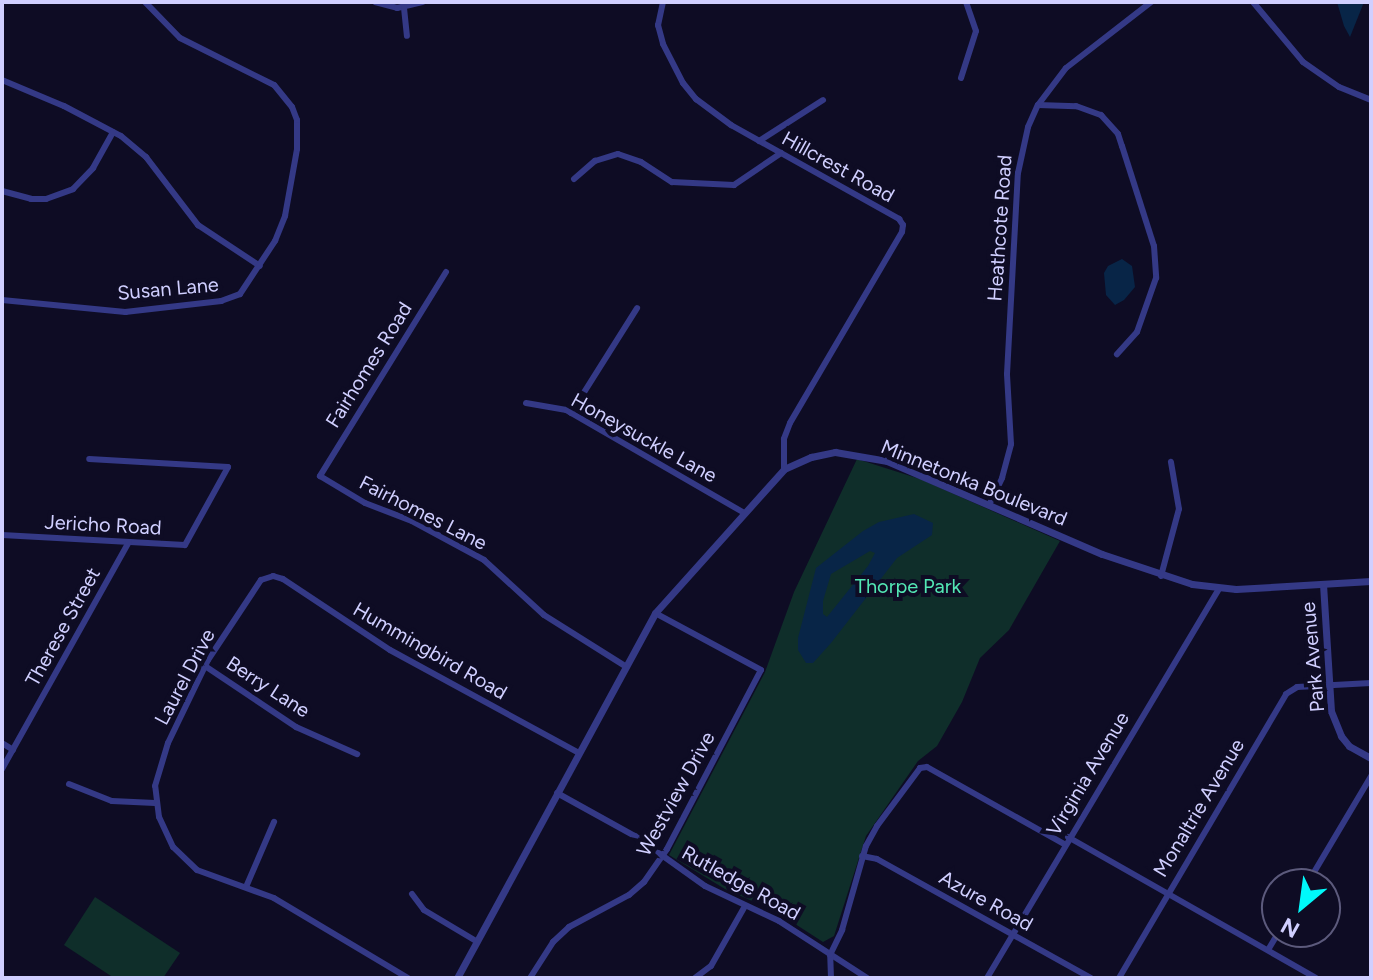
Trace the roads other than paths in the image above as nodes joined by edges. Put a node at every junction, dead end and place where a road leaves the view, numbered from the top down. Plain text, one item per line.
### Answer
1 (145, 2) edge
2 (375, 2) edge
3 (422, 2) edge
4 (663, 2) edge
5 (966, 2) edge
6 (1151, 2) edge
7 (1253, 2) edge
8 (404, 8) junction
9 (407, 36) dead end
10 (961, 78) dead end
11 (2, 80) edge
12 (823, 100) dead end
13 (1371, 100) edge
14 (1038, 105) junction
15 (113, 132) junction
16 (759, 141) junction
17 (781, 153) junction
18 (574, 179) dead end
19 (2, 191) edge
20 (260, 266) junction
21 (446, 272) dead end
22 (2, 300) edge
23 (637, 308) dead end
24 (1117, 354) dead end
25 (526, 403) dead end
26 (571, 413) junction
27 (89, 459) dead end
28 (1171, 462) dead end
29 (784, 469) junction
30 (320, 476) joint
31 (989, 505) junction
32 (743, 512) junction
33 (4, 536) edge
34 (129, 542) junction
35 (2, 545) edge
36 (1161, 576) junction
37 (267, 577) joint
38 (1371, 581) edge
39 (1323, 584) junction
40 (1219, 589) junction
41 (655, 613) junction
42 (205, 666) junction
43 (625, 666) junction
44 (1371, 683) edge
45 (1329, 685) junction
46 (2, 743) edge
47 (13, 750) junction
48 (579, 753) junction
49 (357, 754) dead end
50 (1371, 758) edge
51 (2, 769) edge
52 (1371, 776) edge
53 (69, 784) dead end
54 (557, 793) junction
55 (155, 803) junction
56 (274, 822) dead end
57 (1066, 841) junction
58 (862, 856) junction
59 (662, 857) junction
60 (1316, 868) edge
61 (246, 887) junction
62 (1166, 893) junction
63 (412, 894) dead end
64 (745, 906) junction
65 (1013, 934) junction
66 (476, 941) junction
67 (1268, 950) joint
68 (830, 955) junction
69 (700, 977) edge
70 (408, 978) edge
71 (457, 978) edge
72 (530, 978) edge
73 (831, 978) edge
74 (867, 978) edge
75 (987, 978) edge
76 (1091, 978) edge
77 (1119, 978) edge
78 (1316, 978) edge

1 - 20 street, Susan Lane
2 - 8 street
3 - 8 street
4 - 16 street, Hillcrest Road
5 - 10 street
6 - 14 street, Heathcote Road
7 - 13 street
8 - 9 street
11 - 15 street
12 - 16 street
14 - 24 street
14 - 31 street, Heathcote Road
15 - 19 street
15 - 20 street
16 - 17 street, Hillcrest Road
17 - 18 street
17 - 29 street, Hillcrest Road
20 - 22 street, Susan Lane
21 - 30 street, Fairhomes Road
23 - 26 street
25 - 26 street, Honeysuckle Lane
26 - 32 street, Honeysuckle Lane
27 - 34 street, Jericho Road
28 - 36 street
29 - 31 street, Minnetonka Boulevard
29 - 32 street, Minnetonka Boulevard
30 - 43 street, Fairhomes Lane
31 - 36 street, Minnetonka Boulevard
32 - 41 street, Minnetonka Boulevard
33 - 34 street, Jericho Road
33 - 35 street
34 - 47 street, Therese Street
36 - 40 street, Minnetonka Boulevard
37 - 42 street, Laurel Drive
37 - 48 street, Hummingbird Road
38 - 39 street, Minnetonka Boulevard
39 - 40 street, Minnetonka Boulevard
39 - 45 street, Park Avenue
40 - 57 street, Virginia Avenue
41 - 43 street, Minnetonka Boulevard
41 - 59 street, Westview Drive
42 - 49 street, Berry Lane
42 - 55 street, Laurel Drive
43 - 48 street, Minnetonka Boulevard
44 - 45 street, Monaltrie Avenue
45 - 50 street, Park Avenue
45 - 62 street, Monaltrie Avenue
46 - 47 street
47 - 51 street, Therese Street
48 - 54 street, Minnetonka Boulevard
52 - 60 street
53 - 55 street
54 - 59 street, Rutledge Road
54 - 66 street, Minnetonka Boulevard
55 - 61 street
56 - 61 street
57 - 58 street
57 - 62 street
57 - 65 street, Virginia Avenue
58 - 65 street, Azure Road
58 - 68 street
59 - 64 street, Rutledge Road
59 - 72 street, Westview Drive
61 - 70 street
62 - 67 street
62 - 77 street, Monaltrie Avenue
63 - 66 street
64 - 68 street, Rutledge Road
64 - 69 street
65 - 75 street, Virginia Avenue
65 - 76 street, Azure Road
66 - 71 street, Minnetonka Boulevard
67 - 78 street
68 - 73 street
68 - 74 street, Rutledge Road

